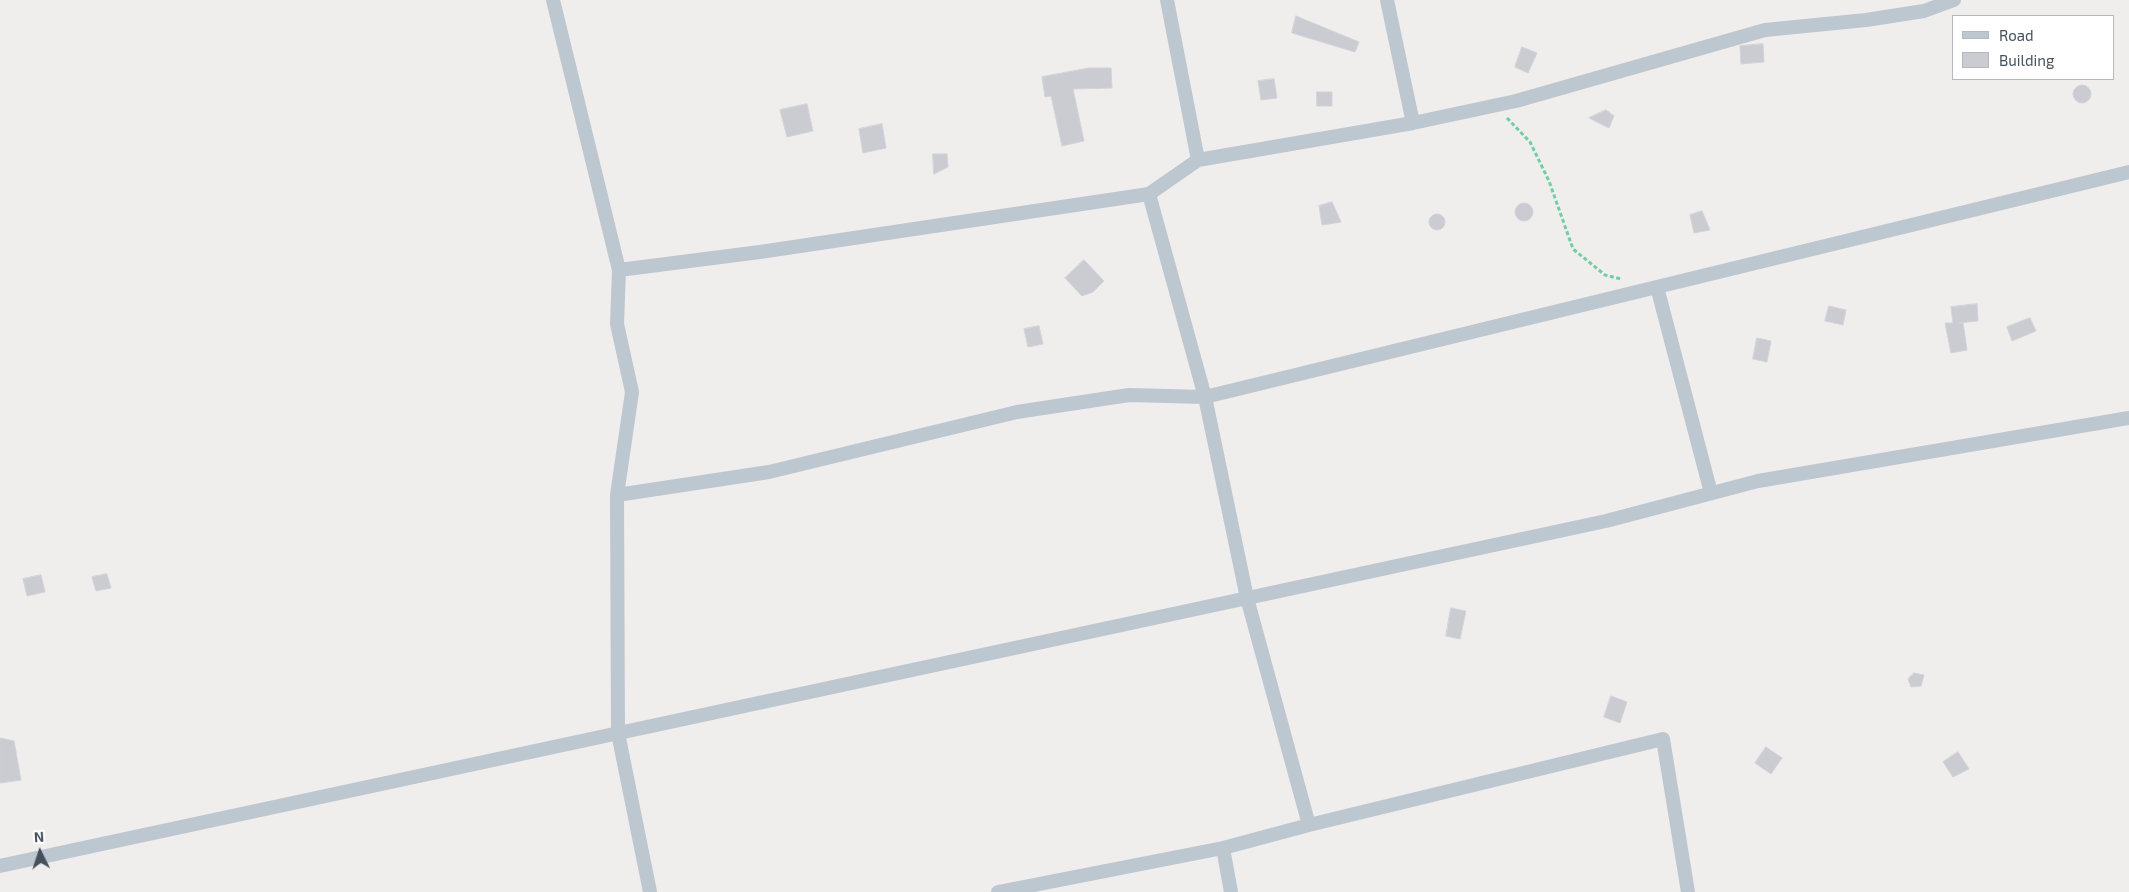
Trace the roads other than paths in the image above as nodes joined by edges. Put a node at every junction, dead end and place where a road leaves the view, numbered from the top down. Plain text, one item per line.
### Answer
1 (553, 0) edge
2 (1167, 0) edge
3 (1387, 0) edge
4 (1954, 0) edge
5 (1413, 123) junction
6 (1198, 160) junction
7 (2129, 172) edge
8 (1149, 194) junction
9 (619, 270) junction
10 (1658, 287) junction
11 (1205, 397) junction
12 (2129, 418) edge
13 (1712, 493) junction
14 (617, 495) junction
15 (1247, 598) junction
16 (618, 733) junction
17 (1308, 825) junction
18 (1223, 848) junction
19 (0, 866) edge
20 (650, 892) edge
21 (998, 892) edge
22 (1231, 892) edge
23 (1688, 892) edge

1 - 9 street
2 - 6 street
3 - 5 street
4 - 5 street
5 - 6 street
6 - 8 street
7 - 10 street
8 - 9 street
8 - 11 street
9 - 14 street
10 - 11 street
10 - 13 street
11 - 14 street
11 - 15 street
12 - 13 street
13 - 15 street
14 - 16 street
15 - 16 street
15 - 17 street
16 - 19 street
16 - 20 street
17 - 18 street
17 - 23 street
18 - 21 street
18 - 22 street

